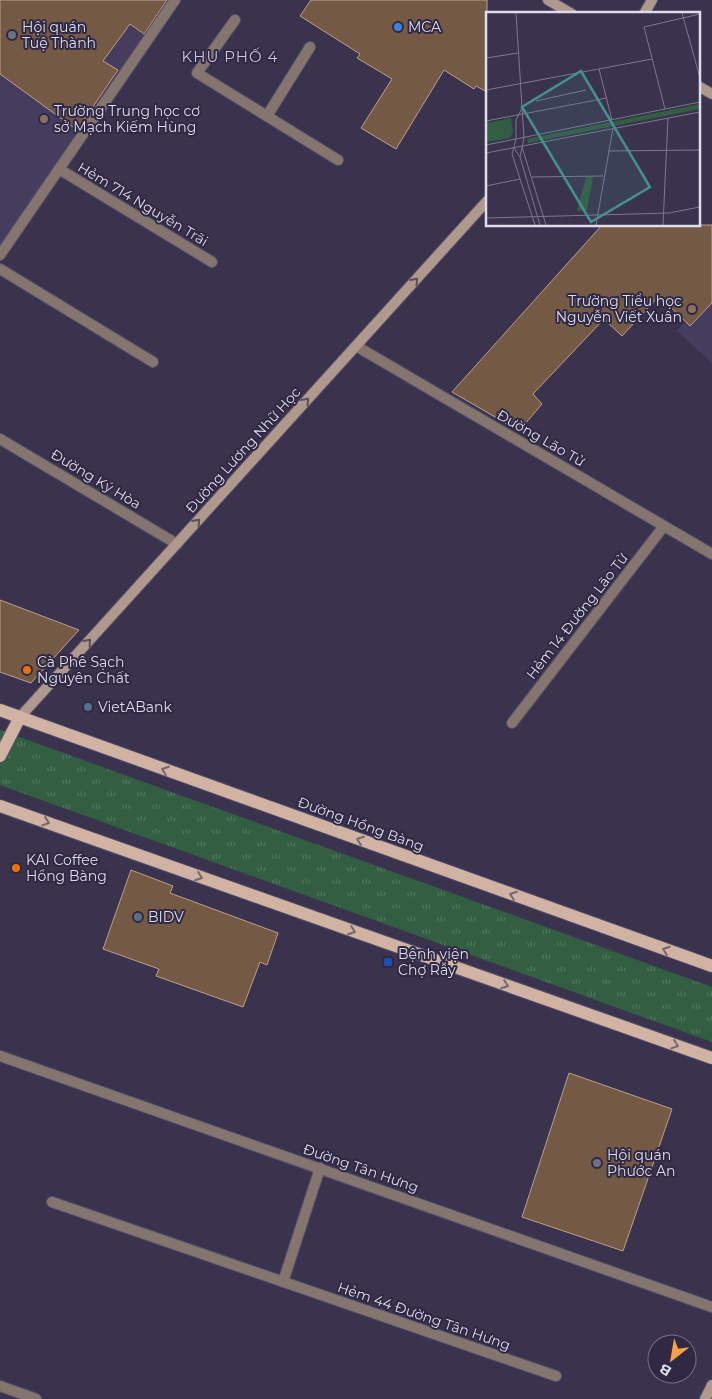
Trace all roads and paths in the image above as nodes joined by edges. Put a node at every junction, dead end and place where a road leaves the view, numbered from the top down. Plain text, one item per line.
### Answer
1 (175, 0) edge
2 (548, 0) edge
3 (652, 0) edge
4 (569, 12) edge
5 (645, 12) edge
6 (235, 20) dead end
7 (310, 47) dead end
8 (700, 87) edge
9 (712, 94) edge
10 (267, 116) junction
11 (338, 160) dead end
12 (59, 169) junction
13 (486, 202) edge
14 (0, 255) edge
15 (212, 262) dead end
16 (0, 269) edge
17 (356, 346) junction
18 (153, 362) dead end
19 (0, 439) edge
20 (664, 526) junction
21 (177, 544) junction
22 (712, 554) edge
23 (0, 710) edge
24 (20, 718) junction
25 (512, 723) dead end
26 (0, 756) edge
27 (0, 806) edge
28 (712, 966) edge
29 (0, 1056) edge
30 (712, 1058) edge
31 (320, 1168) junction
32 (52, 1202) dead end
33 (283, 1282) junction
34 (712, 1307) edge
35 (556, 1376) dead end
36 (712, 1385) edge
37 (0, 1386) edge
38 (36, 1399) edge
39 (705, 1399) edge

1 - 12 street
2 - 4 street
3 - 5 street
6 - 10 street
7 - 10 street
8 - 9 street
10 - 11 street
12 - 14 street
12 - 15 street, Hẻm 714 Nguyễn Trãi
17 -> 13 street, Đường Lương Nhữ Học
16 - 18 street
17 - 20 street, Đường Lão Tử
21 -> 17 street, Đường Lương Nhữ Học
19 - 21 street, Đường Ký Hòa
20 - 22 street, Đường Lão Tử
20 - 25 street, Hẻm 14 Đường Lão Tử
24 -> 21 street, Đường Lương Nhữ Học
23 - 24 main road, Đường Hồng Bàng
24 - 26 main road
28 -> 24 main road, Đường Hồng Bàng
27 -> 30 main road
29 - 31 street, Đường Tân Hưng
31 - 33 street
31 - 34 street, Đường Tân Hưng
32 - 33 street, Hẻm 44 Đường Tân Hưng
33 - 35 street, Hẻm 44 Đường Tân Hưng
36 - 39 street
37 - 38 street

